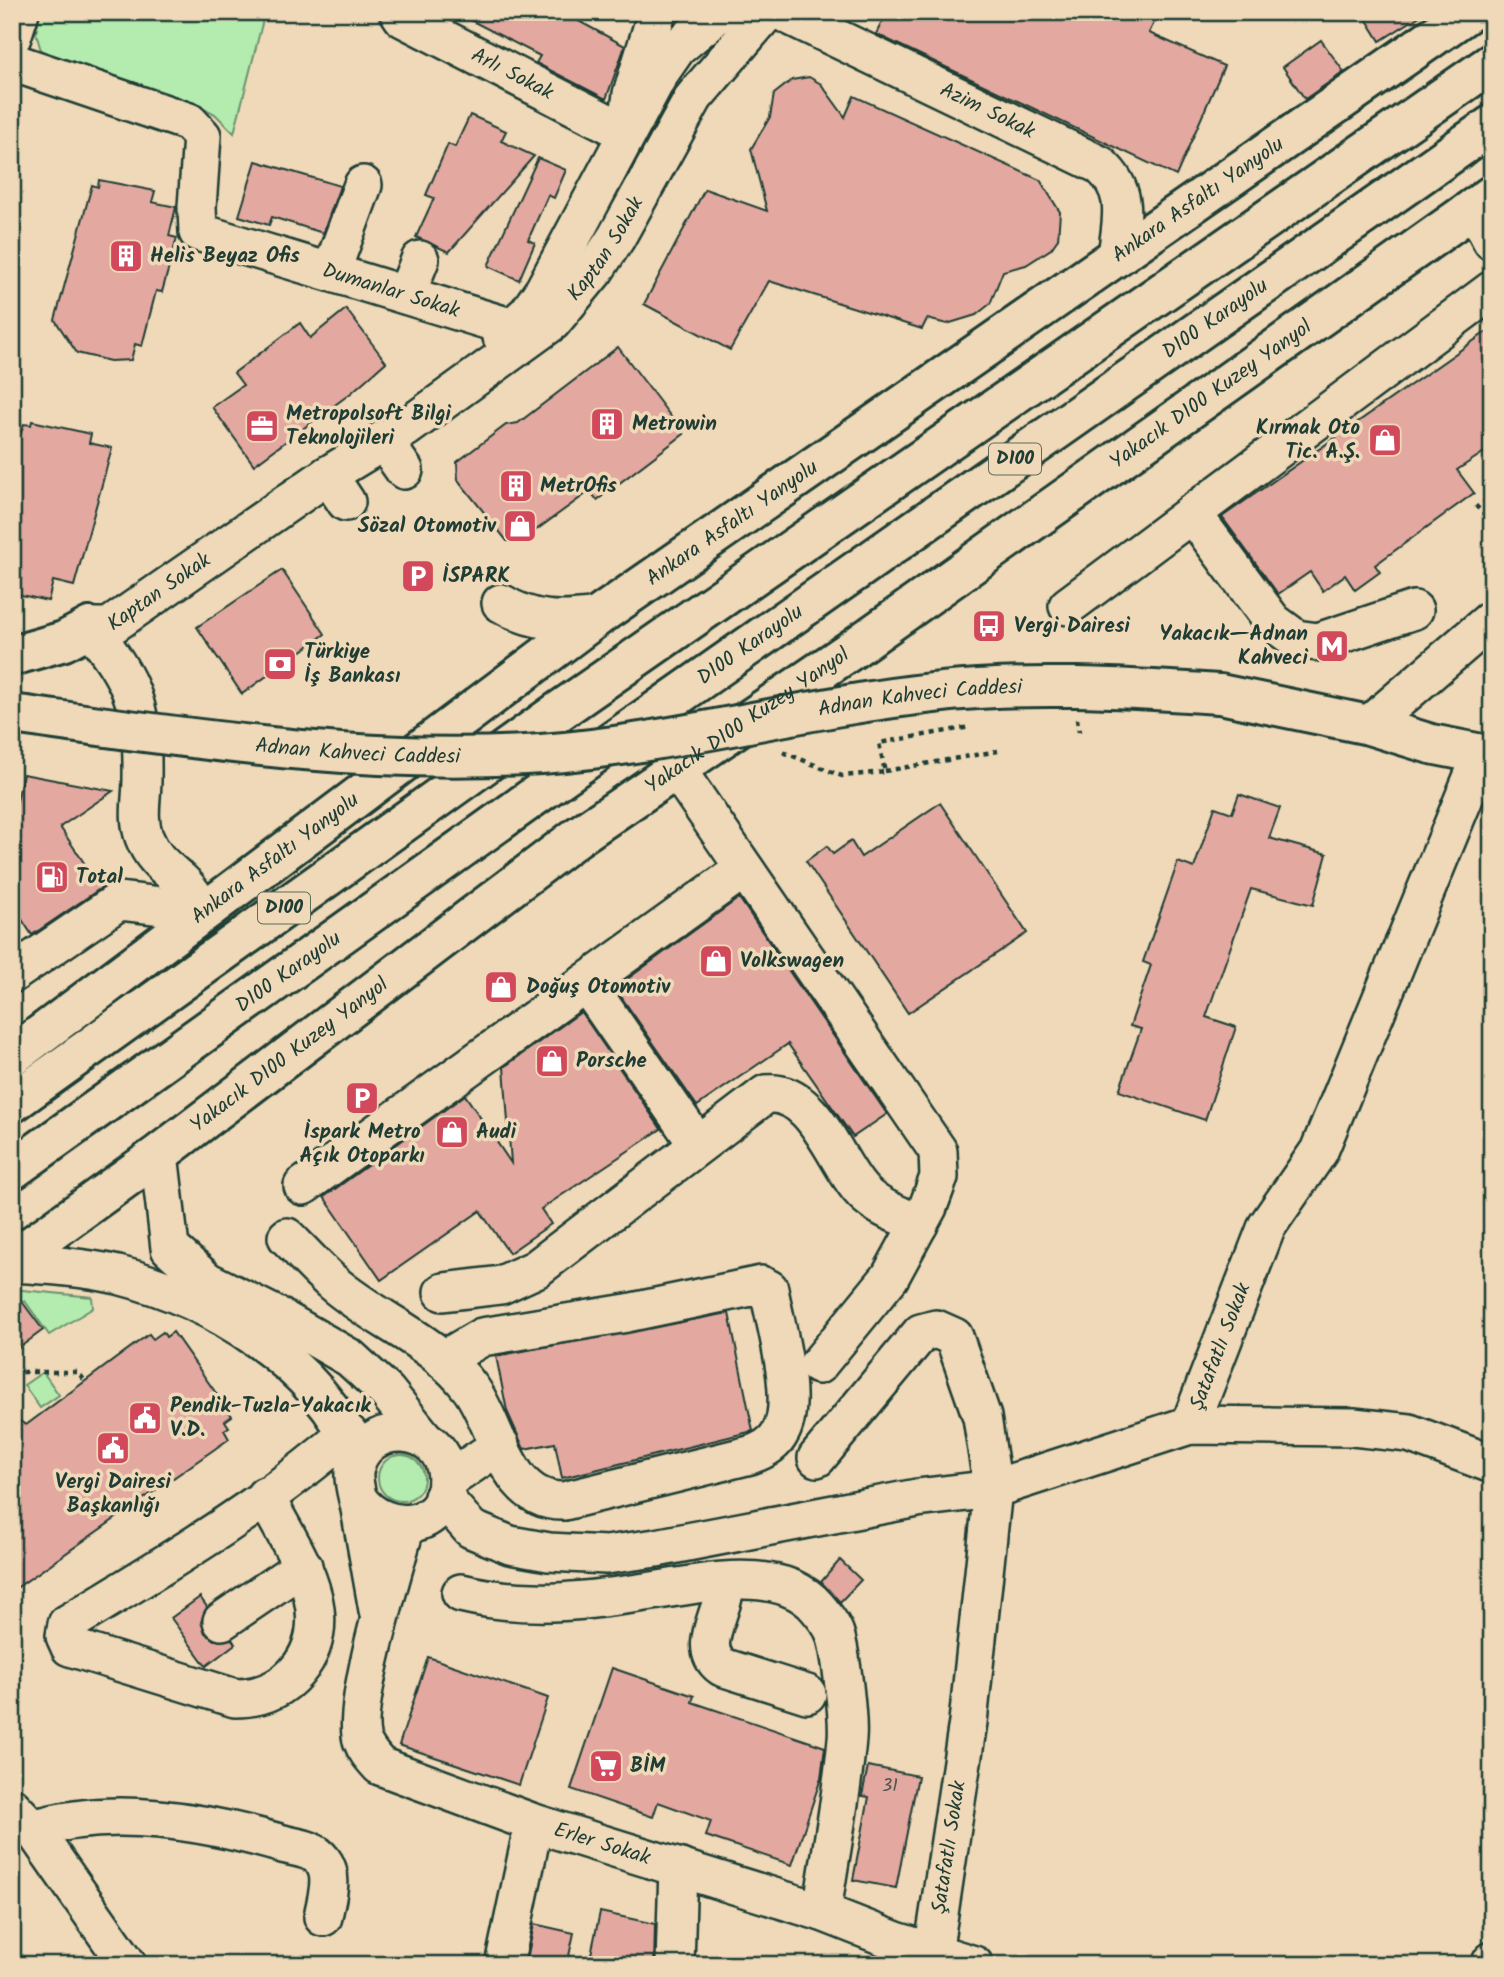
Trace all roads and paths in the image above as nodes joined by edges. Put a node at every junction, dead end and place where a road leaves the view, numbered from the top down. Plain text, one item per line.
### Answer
1 (20, 12) edge
2 (399, 12) edge
3 (658, 12) edge
4 (720, 12) edge
5 (1469, 12) edge
6 (761, 20) edge
7 (12, 37) edge
8 (683, 42) junction
9 (12, 62) edge
10 (1492, 63) edge
11 (1492, 125) edge
12 (627, 133) junction
13 (363, 186) dead end
14 (1485, 201) edge
15 (1492, 241) edge
16 (1117, 257) junction
17 (420, 260) dead end
18 (331, 272) junction
19 (1492, 290) edge
20 (406, 295) junction
21 (513, 328) junction
22 (383, 440) junction
23 (404, 470) dead end
24 (1487, 500) dead end
25 (1192, 513) junction
26 (1492, 522) edge
27 (501, 603) dead end
28 (1068, 606) dead end
29 (1414, 610) dead end
30 (597, 617) junction
31 (1492, 619) edge
32 (90, 627) junction
33 (12, 656) edge
34 (1076, 709) dead end
35 (12, 713) edge
36 (1369, 725) junction
37 (971, 727) dead end
38 (1079, 732) dead end
39 (998, 751) dead end
40 (781, 752) dead end
41 (1487, 755) edge
42 (677, 770) junction
43 (885, 772) junction
44 (744, 869) junction
45 (204, 911) junction
46 (12, 974) edge
47 (586, 983) junction
48 (12, 1056) edge
49 (12, 1103) edge
50 (698, 1145) junction
51 (159, 1154) junction
52 (12, 1170) edge
53 (303, 1186) dead end
54 (919, 1224) junction
55 (288, 1237) dead end
56 (12, 1261) edge
57 (443, 1292) dead end
58 (443, 1360) junction
59 (818, 1365) dead end
60 (12, 1371) edge
61 (84, 1380) dead end
62 (1190, 1425) junction
63 (423, 1437) junction
64 (500, 1444) junction
65 (353, 1445) junction
66 (817, 1458) dead end
67 (1492, 1464) edge
68 (445, 1489) junction
69 (993, 1489) junction
70 (265, 1496) junction
71 (358, 1499) junction
72 (406, 1525) junction
73 (303, 1566) junction
74 (725, 1582) junction
75 (461, 1592) dead end
76 (380, 1618) junction
77 (222, 1621) dead end
78 (807, 1695) dead end
79 (23, 1818) edge
80 (534, 1823) junction
81 (678, 1867) junction
82 (822, 1912) junction
83 (323, 1917) dead end
84 (927, 1959) edge
85 (128, 1965) edge
86 (504, 1965) edge
87 (675, 1965) edge
88 (974, 1965) edge

1 - 7 street
2 - 12 street, Arlı Sokak
3 - 8 street
3 - 12 street
4 - 8 street, Kaptan Sokak
5 - 16 main road, Ankara Asfaltı Yanyolu
6 - 8 street
6 - 16 street, Azim Sokak
6 - 22 street, Kaptan Sokak
8 - 12 street, Kaptan Sokak
9 - 18 street, Dumanlar Sokak
10 - 49 main road, D100
11 - 52 main road, D100 Karayolu / D100
12 - 21 street, Kaptan Sokak
13 - 18 street
14 - 15 street
14 - 42 main road, Yakacık D100 Kuzey Yanyol
16 - 30 main road, Ankara Asfaltı Yanyolu
17 - 20 street
18 - 20 street, Dumanlar Sokak
19 - 25 street
20 - 21 street, Dumanlar Sokak
21 - 32 street, Kaptan Sokak
22 - 23 street
22 - 32 street, Kaptan Sokak
24 - 26 path
25 - 28 street
25 - 29 street
27 - 30 street
30 - 45 main road, Ankara Asfaltı Yanyolu
31 - 36 street
32 - 33 main road
32 - 45 street
34 - 38 path
35 - 36 main road, Adnan Kahveci Caddesi, bridge
36 - 41 main road, Adnan Kahveci Caddesi
37 - 43 path
39 - 43 path
40 - 43 path
41 - 62 street, Şatafatlı Sokak
42 - 44 street
42 - 51 main road, Yakacık D100 Kuzey Yanyol
44 - 47 street
44 - 54 street
45 - 46 street
45 - 48 main road, Ankara Asfaltı Yanyolu
47 - 50 street
47 - 53 street
50 - 54 street
50 - 57 street
51 - 56 main road, Yakacık D100 Kuzey Yanyol
51 - 63 street
54 - 59 street
55 - 58 street
56 - 65 street
58 - 64 street
58 - 64 street
60 - 61 path
62 - 67 street
62 - 69 street, Şatafatlı Sokak
63 - 65 street
63 - 68 street
64 - 68 street
65 - 70 street
65 - 71 street
66 - 69 street
68 - 69 street
68 - 72 street
69 - 84 street, Şatafatlı Sokak
70 - 73 street
70 - 73 street
71 - 72 street
71 - 76 street
72 - 76 street, Erler Sokak
73 - 77 street
74 - 75 street
74 - 78 street
74 - 82 street
76 - 80 street, Erler Sokak
79 - 83 street
79 - 85 street
80 - 81 street, Erler Sokak
80 - 86 street
81 - 82 street, Erler Sokak
81 - 87 street
82 - 84 street, Erler Sokak
84 - 88 street, Erler Sokak

